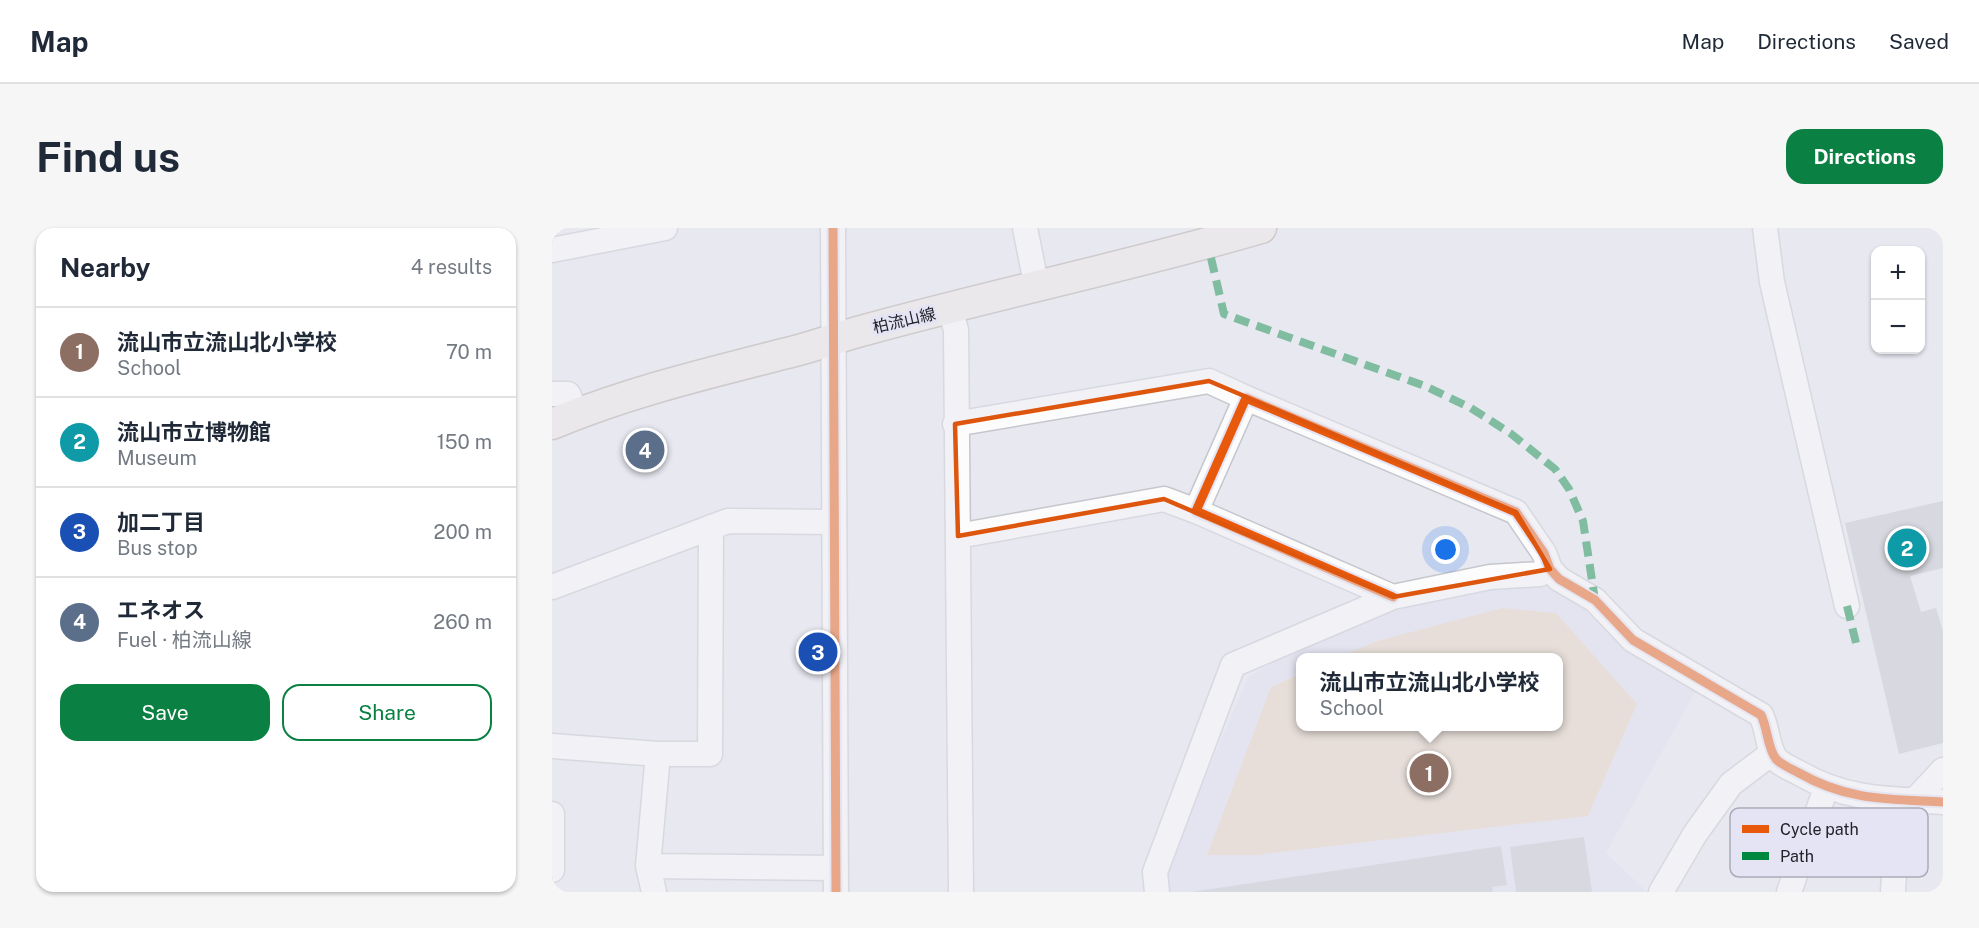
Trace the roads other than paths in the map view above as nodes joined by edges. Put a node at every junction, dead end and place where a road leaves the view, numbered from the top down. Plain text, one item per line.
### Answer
1 (665, 228) edge
2 (833, 228) edge
3 (1025, 228) edge
4 (1260, 228) edge
5 (1765, 228) edge
6 (552, 250) edge
7 (1036, 288) junction
8 (950, 309) junction
9 (832, 340) junction
10 (552, 394) edge
11 (1246, 398) junction
12 (565, 418) edge
13 (955, 424) junction
14 (1196, 511) junction
15 (833, 522) junction
16 (711, 527) junction
17 (958, 536) junction
18 (1550, 569) junction
19 (552, 587) edge
20 (1393, 597) junction
21 (1847, 606) dead end
22 (552, 746) edge
23 (1772, 753) junction
24 (658, 754) junction
25 (1943, 770) edge
26 (1826, 788) junction
27 (1906, 800) junction
28 (1943, 802) edge
29 (1819, 808) edge
30 (1905, 808) edge
31 (552, 814) edge
32 (648, 866) junction
33 (835, 868) junction
34 (552, 870) edge
35 (1794, 877) edge
36 (1895, 877) edge
37 (654, 892) edge
38 (836, 892) edge
39 (961, 892) edge
40 (1157, 892) edge
41 (1661, 892) edge
42 (1789, 892) edge
43 (1893, 892) edge

1 - 6 street
2 - 9 street
3 - 7 street
4 - 7 main road, 柏流山線
5 - 21 street
7 - 8 main road, 柏流山線
8 - 9 main road, 柏流山線
8 - 13 street
9 - 12 main road, 柏流山線
9 - 15 street
10 - 12 street
11 - 13 street
11 - 14 street
11 - 18 street
13 - 17 street
14 - 17 street
14 - 20 street
15 - 16 street
15 - 33 street
16 - 19 street
16 - 24 street
17 - 39 street
18 - 20 street
18 - 23 street
20 - 40 street
22 - 24 street
23 - 26 street
23 - 41 street
24 - 32 street
25 - 27 street
26 - 27 street
26 - 29 street
27 - 28 street
27 - 30 street
31 - 34 street
32 - 33 street
32 - 37 street
33 - 38 street
35 - 42 street
36 - 43 street

